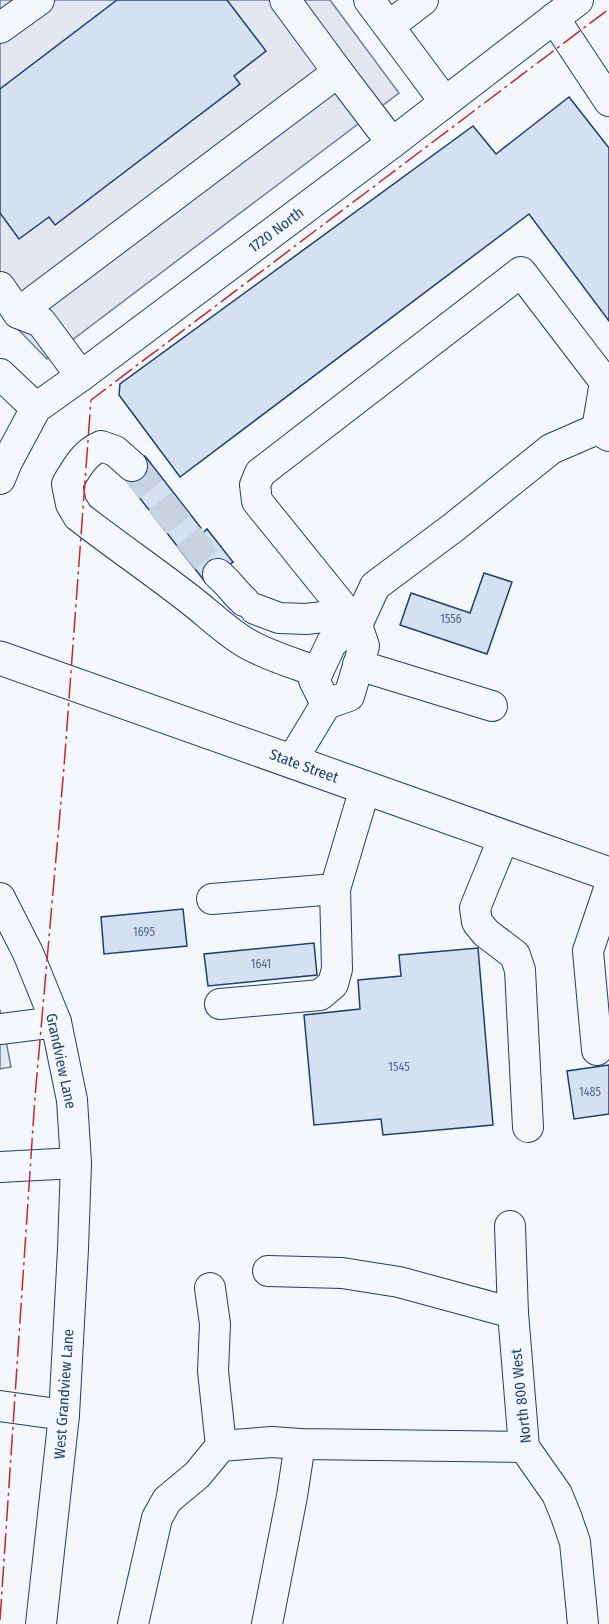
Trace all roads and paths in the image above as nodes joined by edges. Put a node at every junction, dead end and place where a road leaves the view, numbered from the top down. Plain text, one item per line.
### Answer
1 (39, 0) edge
2 (285, 0) edge
3 (369, 0) edge
4 (423, 0) edge
5 (578, 0) edge
6 (554, 18) junction
7 (3, 19) edge
8 (389, 26) junction
9 (338, 72) junction
10 (609, 101) edge
11 (445, 102) junction
12 (392, 143) junction
13 (0, 287) edge
14 (18, 313) junction
15 (0, 374) edge
16 (81, 376) junction
17 (36, 408) junction
18 (603, 433) edge
19 (132, 466) tunnel mouth
20 (0, 479) edge
21 (243, 593) tunnel mouth
22 (352, 620) junction
23 (0, 658) edge
24 (358, 665) junction
25 (318, 672) junction
26 (326, 704) junction
27 (492, 706) dead end
28 (291, 762) junction
29 (365, 788) junction
30 (504, 837) junction
31 (609, 874) edge
32 (335, 889) junction
33 (609, 889) edge
34 (0, 898) edge
35 (212, 899) dead end
36 (220, 1004) dead end
37 (56, 1022) junction
38 (0, 1029) edge
39 (597, 1050) dead end
40 (528, 1126) dead end
41 (76, 1163) junction
42 (0, 1167) edge
43 (510, 1226) dead end
44 (268, 1271) dead end
45 (210, 1288) dead end
46 (513, 1313) junction
47 (0, 1406) edge
48 (64, 1415) junction
49 (300, 1444) junction
50 (221, 1446) junction
51 (524, 1447) junction
52 (41, 1624) edge
53 (133, 1624) edge
54 (267, 1624) edge
55 (583, 1624) edge

1 - 7 street
2 - 9 street
3 - 8 street
4 - 8 street
5 - 6 street, 1720 North
6 - 10 street
6 - 11 street, 1720 North
8 - 11 street
9 - 12 street
9 - 14 street
11 - 12 street, 1720 North
12 - 16 street, 1720 North
13 - 14 street
14 - 16 street
15 - 17 street
16 - 17 street, 1720 North
17 - 20 street, 1720 North
18 - 22 street
18 - 22 street
19 - 25 street
21 - 22 street
22 - 24 street
22 - 25 street
23 - 28 main road, State Street
24 - 26 street
24 - 27 street
25 - 26 street
26 - 28 street
28 - 29 main road, State Street
29 - 30 main road, State Street
29 - 32 street
30 - 31 main road, State Street
30 - 40 street
32 - 35 street
32 - 36 street
33 - 39 street
34 - 37 street, Grandview Lane
37 - 38 street
37 - 41 street, Grandview Lane
41 - 42 street
41 - 48 street, West Grandview Lane
43 - 46 street, North 800 West
44 - 46 street
45 - 50 street
46 - 51 street, North 800 West
47 - 48 street
48 - 52 street, West Grandview Lane
49 - 50 street
49 - 51 street
49 - 54 street
50 - 53 street
51 - 55 street, North 800 West

